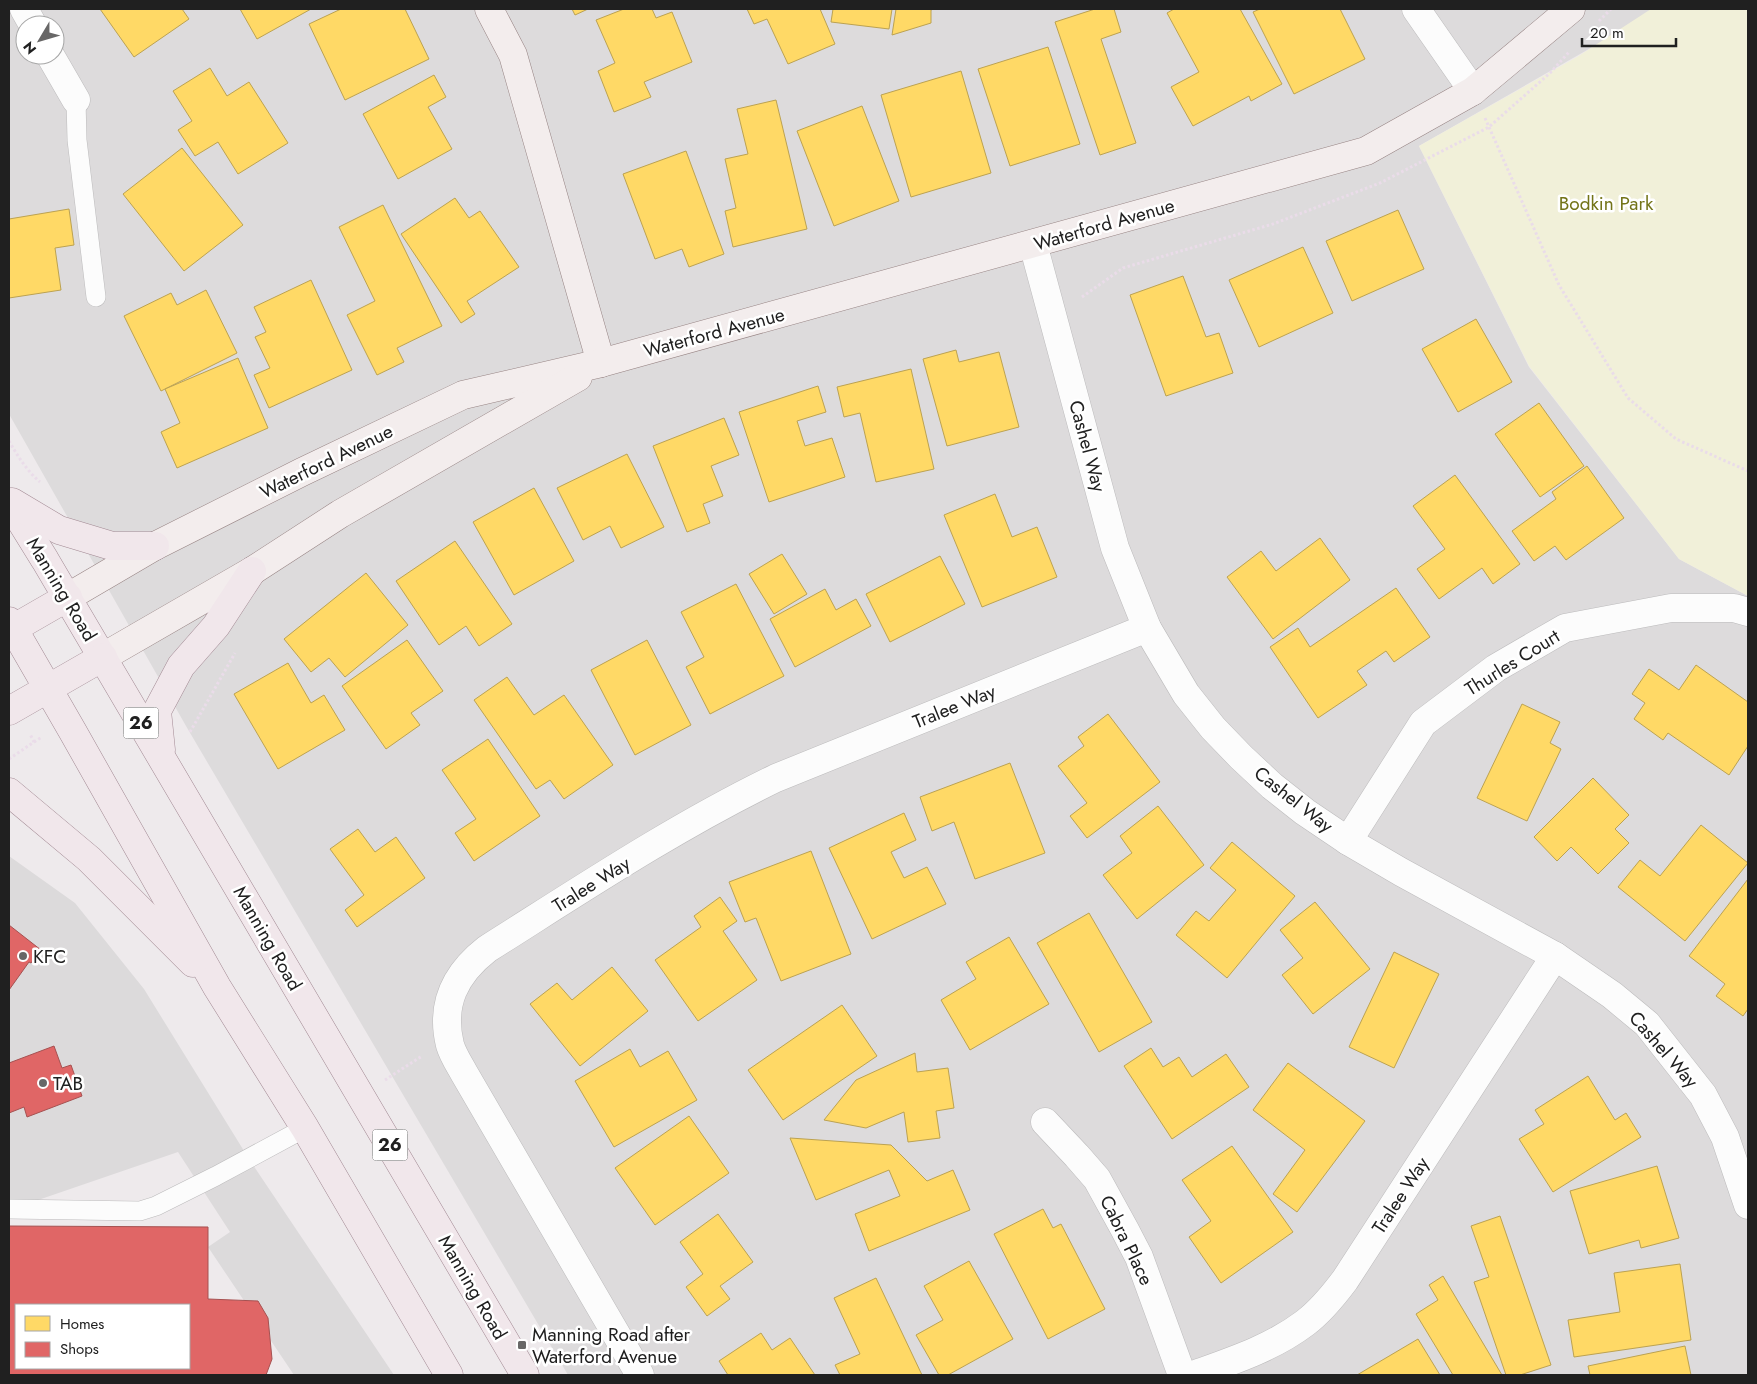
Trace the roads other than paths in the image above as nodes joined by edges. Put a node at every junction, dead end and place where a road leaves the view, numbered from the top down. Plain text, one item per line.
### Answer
1 (489, 9) edge
2 (1416, 9) edge
3 (1571, 9) edge
4 (56, 65) edge
5 (1473, 91) junction
6 (76, 100) joint
7 (1034, 244) junction
8 (96, 297) dead end
9 (601, 363) junction
10 (9, 501) edge
11 (155, 546) junction
12 (252, 571) junction
13 (68, 597) junction
14 (1748, 612) edge
15 (10, 627) edge
16 (1147, 628) junction
17 (103, 657) junction
18 (48, 689) junction
19 (9, 711) edge
20 (162, 759) junction
21 (9, 792) edge
22 (1348, 841) junction
23 (1555, 956) junction
24 (217, 987) junction
25 (1044, 1122) dead end
26 (305, 1128) junction
27 (1748, 1204) edge
28 (9, 1209) edge
29 (445, 1374) edge
30 (525, 1375) edge
31 (640, 1375) edge
32 (1182, 1375) edge
33 (1193, 1375) edge

1 - 9 street
2 - 5 street
3 - 5 street, Waterford Avenue
4 - 6 street
5 - 7 street, Waterford Avenue
6 - 8 lane
7 - 9 street, Waterford Avenue
7 - 16 street, Cashel Way
9 - 11 street, Waterford Avenue
9 - 12 street, Waterford Avenue
10 - 11 main road
10 - 13 main road, Manning Road / 26
11 - 13 street, Waterford Avenue
12 - 17 street, Waterford Avenue
12 - 20 main road
13 - 15 main road
13 - 17 main road, Manning Road / 26
14 - 22 street, Thurles Court
15 - 18 main road
16 - 22 street, Cashel Way
16 - 31 street, Tralee Way
17 - 18 main road
17 - 20 main road, Manning Road / 26
18 - 19 main road
18 - 24 main road
20 - 30 main road, Manning Road / 26
21 - 24 main road
22 - 23 street, Cashel Way
23 - 27 street, Cashel Way
23 - 33 street, Tralee Way
24 - 26 main road
25 - 32 street, Cabra Place
26 - 28 lane
26 - 29 main road

